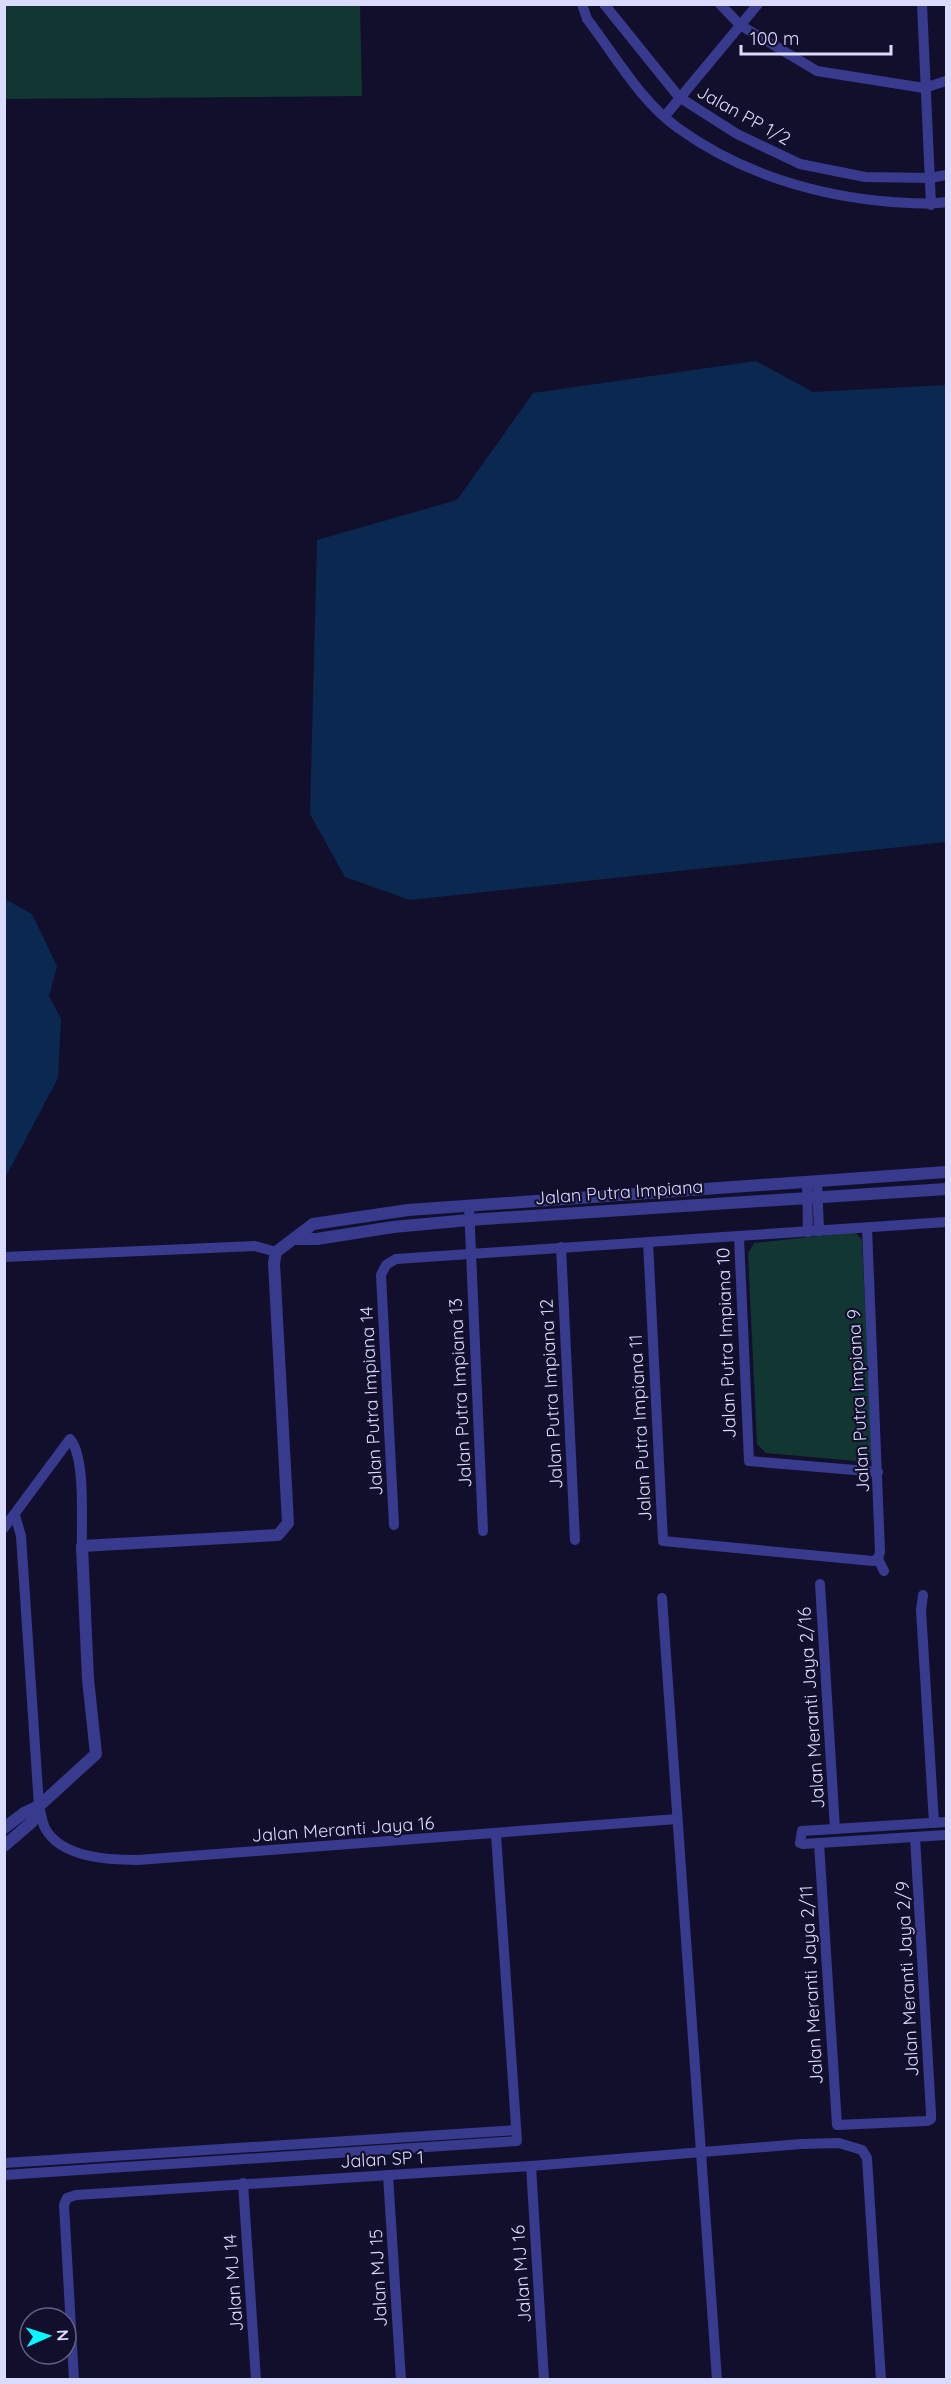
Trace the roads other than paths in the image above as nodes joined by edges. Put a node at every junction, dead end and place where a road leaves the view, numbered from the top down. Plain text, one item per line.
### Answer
1 (582, 4) edge
2 (604, 4) edge
3 (720, 4) edge
4 (758, 4) edge
5 (922, 4) edge
6 (740, 25) junction
7 (946, 81) edge
8 (924, 88) junction
9 (679, 97) junction
10 (665, 116) junction
11 (946, 175) edge
12 (930, 178) junction
13 (946, 202) edge
14 (931, 205) junction
15 (946, 1172) edge
16 (812, 1182) junction
17 (946, 1189) edge
18 (813, 1198) junction
19 (469, 1206) junction
20 (469, 1220) junction
21 (946, 1222) edge
22 (867, 1228) junction
23 (814, 1232) junction
24 (739, 1237) junction
25 (295, 1239) junction
26 (648, 1242) junction
27 (561, 1247) junction
28 (276, 1252) junction
29 (470, 1254) junction
30 (4, 1257) edge
31 (878, 1472) junction
32 (15, 1515) junction
33 (394, 1525) dead end
34 (4, 1528) edge
35 (483, 1531) dead end
36 (575, 1540) dead end
37 (82, 1546) junction
38 (878, 1559) junction
39 (884, 1571) dead end
40 (820, 1584) dead end
41 (922, 1595) dead end
42 (662, 1598) dead end
43 (39, 1806) junction
44 (676, 1819) junction
45 (946, 1822) edge
46 (934, 1823) junction
47 (4, 1828) edge
48 (835, 1829) junction
49 (496, 1835) junction
50 (946, 1835) edge
51 (915, 1837) junction
52 (819, 1843) junction
53 (4, 1846) edge
54 (837, 2125) joint
55 (517, 2136) junction
56 (700, 2151) junction
57 (4, 2163) edge
58 (531, 2166) junction
59 (4, 2175) edge
60 (388, 2175) junction
61 (243, 2183) junction
62 (74, 2379) edge
63 (256, 2379) edge
64 (401, 2379) edge
65 (544, 2379) edge
66 (717, 2379) edge
67 (881, 2379) edge

1 - 10 street
2 - 9 street, Jalan PP 1/2
3 - 6 street
4 - 6 street
5 - 8 street
6 - 8 street
6 - 9 street
7 - 8 street
8 - 12 street
9 - 10 street
9 - 12 street, Jalan PP 1/2
10 - 14 street
11 - 12 street, Jalan PP 1/2
12 - 14 street
13 - 14 street
15 - 16 street, Jalan Putra Impiana
16 - 18 street
16 - 19 street, Jalan Putra Impiana
17 - 18 street, Jalan Putra Impiana
18 - 20 street, Jalan Putra Impiana
18 - 23 street
19 - 20 street, Jalan Putra Impiana 13
19 - 25 street, Jalan Putra Impiana
20 - 25 street, Jalan Putra Impiana
20 - 29 street, Jalan Putra Impiana 13
21 - 22 street
22 - 23 street
22 - 31 street, Jalan Putra Impiana 9
23 - 24 street
24 - 26 street
24 - 31 street, Jalan Putra Impiana 10
25 - 28 street
26 - 27 street
26 - 38 street, Jalan Putra Impiana 11
27 - 29 street
27 - 36 street, Jalan Putra Impiana 12
28 - 30 street
28 - 37 street
29 - 33 street, Jalan Putra Impiana 14
29 - 35 street, Jalan Putra Impiana 13
31 - 38 street, Jalan Putra Impiana 9
32 - 34 street
32 - 37 street
32 - 43 street, Jalan Meranti Jaya 16
37 - 43 street
38 - 39 street, Jalan Putra Impiana 9
40 - 48 street, Jalan Meranti Jaya 2/16
41 - 46 street
42 - 44 street
43 - 47 street
43 - 49 street, Jalan Meranti Jaya 16
43 - 53 street
44 - 49 street, Jalan Meranti Jaya 16
44 - 56 street
45 - 46 street
46 - 48 street
48 - 52 street
49 - 55 street
50 - 51 street
51 - 52 street
51 - 54 street, Jalan Meranti Jaya 2/9
52 - 54 street, Jalan Meranti Jaya 2/11
55 - 57 street
55 - 59 street
56 - 58 street, Jalan SP 1
56 - 66 street
56 - 67 street, Jalan SP 1
58 - 60 street, Jalan SP 1
58 - 65 street, Jalan MJ 16
60 - 61 street, Jalan SP 1
60 - 64 street, Jalan MJ 15
61 - 62 street, Jalan SP 1
61 - 63 street, Jalan MJ 14

